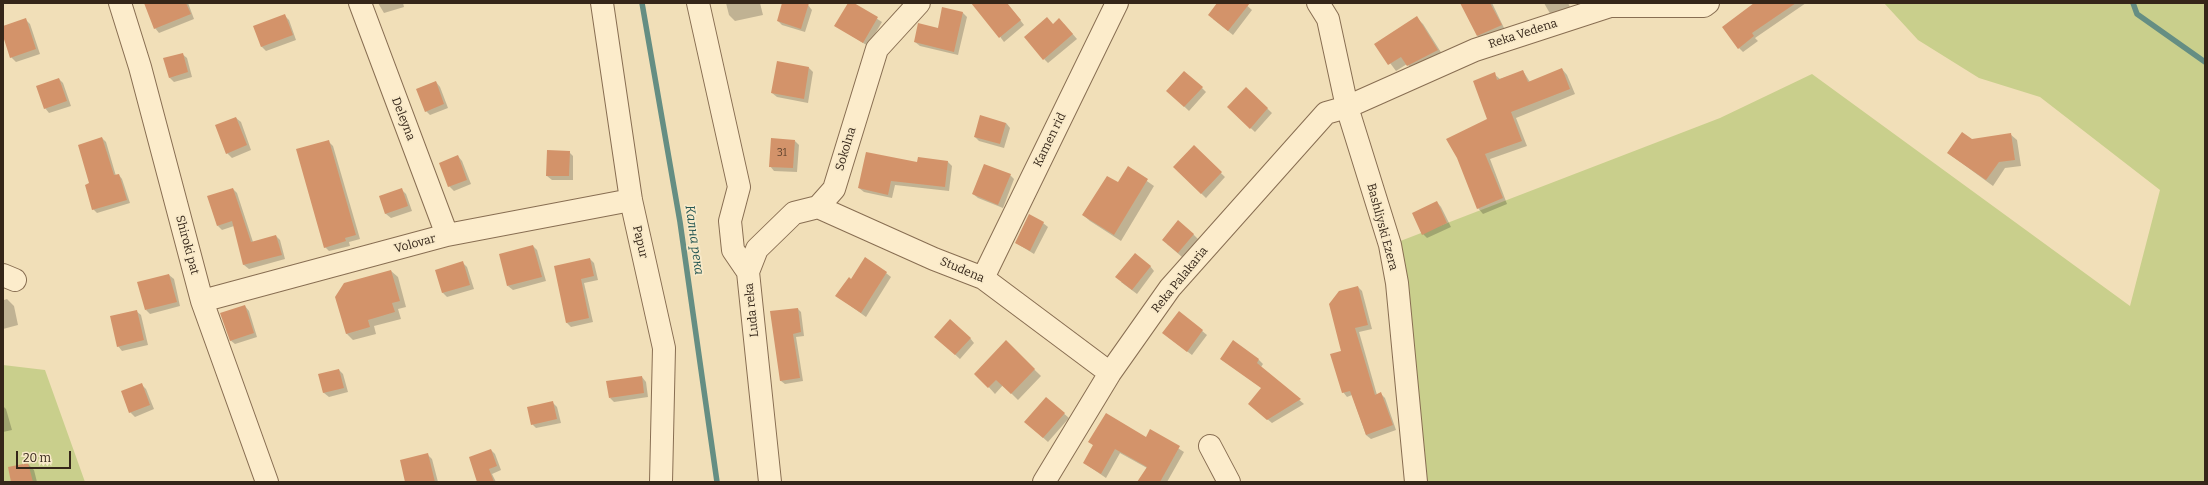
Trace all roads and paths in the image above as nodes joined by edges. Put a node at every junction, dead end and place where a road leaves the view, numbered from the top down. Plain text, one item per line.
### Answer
1 (120, 3) edge
2 (360, 3) edge
3 (602, 3) edge
4 (698, 3) edge
5 (919, 3) edge
6 (1117, 3) edge
7 (1318, 3) edge
8 (1708, 3) edge
9 (1347, 107) junction
10 (631, 200) junction
11 (818, 207) junction
12 (447, 235) junction
13 (748, 272) junction
14 (983, 278) junction
15 (202, 302) junction
16 (1110, 373) junction
17 (1210, 446) dead end
18 (267, 482) edge
19 (661, 482) edge
20 (770, 482) edge
21 (1044, 482) edge
22 (1229, 482) edge
23 (1416, 482) edge

1 - 15 street, Shiroki pat
2 - 12 street, Deleyna
3 - 10 street, Papur
4 - 13 street, Luda reka
5 - 11 street, Sokolna
6 - 14 street, Kamen rid
7 - 9 street, Bashliyski Ezera
8 - 9 street, Reka Vedena
9 - 16 street, Reka Palakaria
9 - 23 street, Bashliyski Ezera
10 - 12 street, Volovar
10 - 19 street, Papur
11 - 13 street
11 - 14 street, Studena
12 - 15 street, Volovar
13 - 20 street, Luda reka
14 - 16 street, Studena
15 - 18 street, Shiroki pat
16 - 21 street, Reka Palakaria
17 - 22 street

